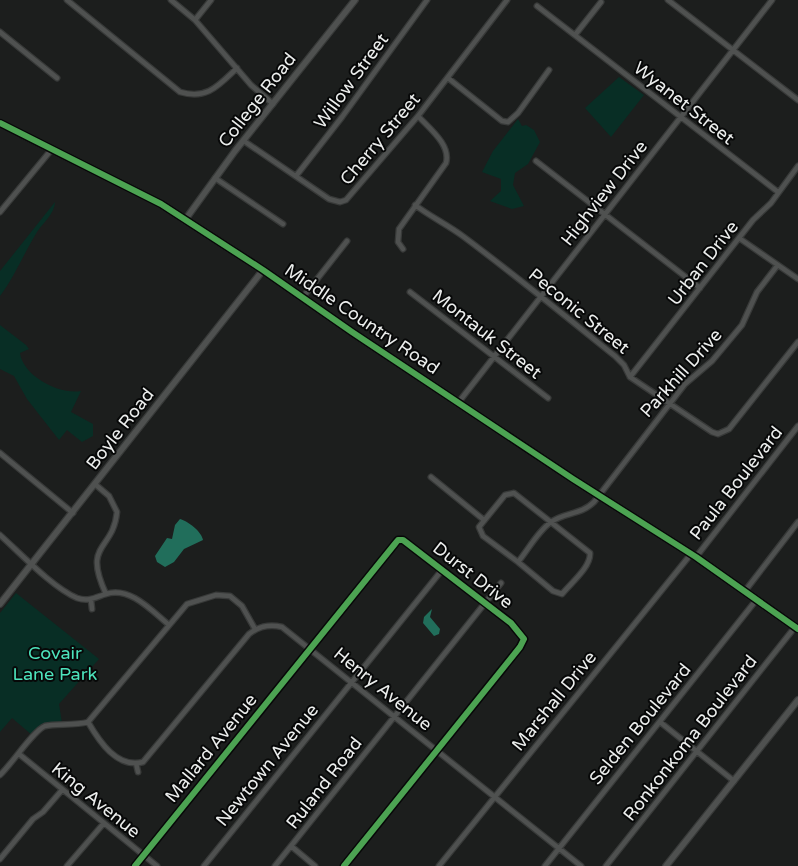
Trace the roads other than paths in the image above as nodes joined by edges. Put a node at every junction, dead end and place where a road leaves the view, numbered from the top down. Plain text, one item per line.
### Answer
1 (67, 0) edge
2 (171, 0) edge
3 (211, 0) edge
4 (355, 0) edge
5 (426, 0) edge
6 (507, 0) edge
7 (668, 0) edge
8 (772, 0) edge
9 (601, 2) dead end
10 (537, 6) dead end
11 (196, 20) junction
12 (0, 32) edge
13 (575, 34) junction
14 (734, 50) junction
15 (237, 68) junction
16 (549, 70) dead end
17 (57, 78) dead end
18 (448, 78) junction
19 (798, 100) edge
20 (273, 104) junction
21 (418, 116) junction
22 (680, 117) junction
23 (0, 123) edge
24 (244, 141) junction
25 (52, 149) junction
26 (536, 161) dead end
27 (798, 166) edge
28 (296, 176) junction
29 (215, 178) junction
30 (778, 192) junction
31 (415, 206) junction
32 (0, 212) edge
33 (605, 215) junction
34 (185, 220) junction
35 (283, 224) dead end
36 (739, 238) junction
37 (347, 241) dead end
38 (404, 249) dead end
39 (778, 266) junction
40 (263, 270) junction
41 (798, 278) edge
42 (700, 288) junction
43 (410, 292) dead end
44 (303, 297) junction
45 (541, 297) junction
46 (798, 342) edge
47 (494, 356) junction
48 (630, 377) junction
49 (548, 398) dead end
50 (458, 402) junction
51 (669, 404) junction
52 (798, 426) edge
53 (792, 433) junction
54 (798, 438) edge
55 (0, 453) edge
56 (431, 477) dead end
57 (96, 485) junction
58 (599, 495) junction
59 (73, 513) junction
60 (484, 520) junction
61 (798, 522) edge
62 (550, 523) junction
63 (0, 535) edge
64 (403, 540) joint
65 (694, 555) junction
66 (518, 562) junction
67 (32, 564) junction
68 (442, 570) junction
69 (501, 583) dead end
70 (745, 591) junction
71 (106, 594) junction
72 (757, 599) junction
73 (91, 600) junction
74 (0, 604) edge
75 (485, 604) junction
76 (92, 610) dead end
77 (168, 625) junction
78 (796, 628) edge
79 (255, 629) junction
80 (311, 649) junction
81 (352, 682) junction
82 (798, 700) edge
83 (394, 716) junction
84 (88, 722) junction
85 (660, 722) junction
86 (437, 750) junction
87 (697, 751) junction
88 (18, 754) junction
89 (136, 763) junction
90 (138, 772) dead end
91 (0, 775) edge
92 (734, 781) junction
93 (62, 790) junction
94 (495, 797) junction
95 (104, 824) junction
96 (291, 846) junction
97 (559, 848) junction
98 (144, 855) junction
99 (0, 860) edge
100 (67, 866) edge
101 (135, 866) edge
102 (157, 866) edge
103 (204, 866) edge
104 (275, 866) edge
105 (316, 866) edge
106 (344, 866) edge
107 (440, 866) edge
108 (545, 866) edge
109 (581, 866) edge
110 (606, 866) edge
111 (666, 866) edge

1 - 15 street
2 - 11 street
3 - 11 street
4 - 20 street, College Road
5 - 28 street, Willow Street
6 - 18 street, Cherry Street
7 - 14 street
8 - 14 street, Highview Drive
9 - 13 street
10 - 13 street, Wyanet Street
11 - 15 street
12 - 17 street
13 - 22 street, Wyanet Street
14 - 19 street
14 - 22 street, Highview Drive
15 - 20 street
16 - 18 street
18 - 21 street, Cherry Street
20 - 24 street, College Road
21 - 28 street, Cherry Street
21 - 31 street
22 - 30 street, Wyanet Street
22 - 33 street, Highview Drive
23 - 25 main road, Middle Country Road
24 - 28 street, Cherry Street
24 - 29 street, College Road
25 - 32 street
25 - 34 main road, Middle Country Road
26 - 33 street
27 - 30 street, Urban Drive
29 - 34 street, College Road
29 - 35 street
30 - 36 street, Urban Drive
31 - 38 street
31 - 45 street, Peconic Street
33 - 42 street
33 - 45 street, Highview Drive
34 - 40 main road, Middle Country Road
36 - 39 street
36 - 42 street, Urban Drive
37 - 44 street
39 - 41 street
39 - 51 street, Parkhill Drive
40 - 44 main road, Middle Country Road
40 - 57 street, Boyle Road
42 - 48 street, Urban Drive
43 - 47 street, Montauk Street
44 - 50 main road, Middle Country Road
45 - 47 street, Highview Drive
45 - 48 street, Peconic Street
46 - 51 street, Peconic Street
47 - 49 street, Montauk Street
47 - 50 street, Highview Drive
48 - 51 street, Peconic Street
50 - 58 main road, Middle Country Road
51 - 58 street, Parkhill Drive
52 - 53 street, Paula Boulevard
53 - 54 street
53 - 65 street, Paula Boulevard
55 - 59 street
56 - 60 street
57 - 59 street, Boyle Road
57 - 71 street
58 - 62 street, Parkhill Drive
58 - 65 main road, Middle Country Road
59 - 67 street, Boyle Road
60 - 62 street
60 - 66 street
61 - 70 street
62 - 66 street
62 - 66 street
63 - 67 street
64 - 68 street, Durst Drive
64 - 80 street, Mallard Avenue
65 - 70 main road, Middle Country Road
65 - 94 street, Marshall Drive
67 - 73 street
67 - 74 street, Boyle Road
68 - 75 street, Durst Drive
68 - 81 street, Newtown Avenue
69 - 75 street, Ruland Road
70 - 72 main road
71 - 73 street
71 - 77 street
72 - 78 main road
72 - 85 street, Selden Boulevard
73 - 76 street
75 - 83 street, Ruland Road
75 - 86 street, Durst Drive
77 - 79 street
77 - 84 street
78 - 87 street, Ronkonkoma Boulevard
79 - 80 street, Henry Avenue
79 - 89 street
80 - 81 street, Henry Avenue
80 - 98 street, Mallard Avenue
81 - 83 street, Henry Avenue
81 - 103 street, Newtown Avenue
82 - 92 street
83 - 86 street, Henry Avenue
83 - 96 street, Ruland Road
84 - 88 street
84 - 89 street
85 - 87 street
85 - 97 street, Selden Boulevard
86 - 94 street, Henry Avenue
86 - 106 street
87 - 92 street
87 - 110 street, Ronkonkoma Boulevard
88 - 91 street
88 - 93 street, King Avenue
89 - 90 street
92 - 111 street
93 - 95 street, King Avenue
93 - 99 street
94 - 97 street, Henry Avenue
94 - 107 street, Marshall Drive
95 - 98 street, King Avenue
95 - 100 street
96 - 104 street, Ruland Road
96 - 105 street
97 - 108 street, Selden Boulevard
97 - 109 street, Henry Avenue
98 - 101 street, Mallard Avenue
98 - 102 street, King Avenue

